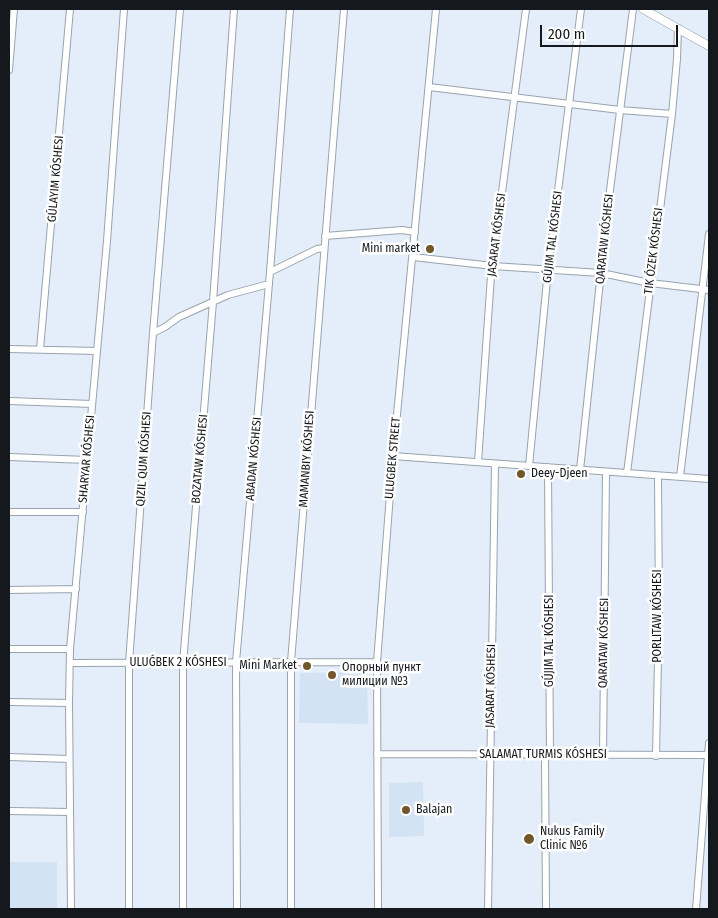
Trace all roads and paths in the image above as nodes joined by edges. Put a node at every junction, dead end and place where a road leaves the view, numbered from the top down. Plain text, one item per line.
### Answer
1 (14, 9) edge
2 (70, 9) edge
3 (124, 9) edge
4 (180, 9) edge
5 (234, 9) edge
6 (290, 9) edge
7 (344, 9) edge
8 (436, 9) edge
9 (526, 9) edge
10 (582, 9) edge
11 (632, 9) edge
12 (643, 9) edge
13 (678, 28) junction
14 (709, 46) edge
15 (9, 70) edge
16 (429, 87) junction
17 (516, 97) junction
18 (570, 104) junction
19 (620, 110) junction
20 (672, 114) junction
21 (415, 232) junction
22 (709, 234) edge
23 (325, 236) junction
24 (324, 248) junction
25 (413, 257) junction
26 (493, 266) junction
27 (548, 270) junction
28 (270, 272) junction
29 (601, 273) junction
30 (650, 283) junction
31 (269, 284) junction
32 (706, 290) edge
33 (213, 302) junction
34 (153, 333) junction
35 (9, 349) edge
36 (40, 349) junction
37 (97, 352) junction
38 (9, 401) edge
39 (92, 404) junction
40 (393, 456) junction
41 (9, 457) edge
42 (87, 460) junction
43 (478, 462) junction
44 (495, 464) junction
45 (529, 466) junction
46 (548, 468) junction
47 (580, 470) junction
48 (606, 472) junction
49 (627, 473) junction
50 (658, 476) junction
51 (680, 477) junction
52 (709, 479) edge
53 (9, 512) edge
54 (83, 512) junction
55 (76, 589) junction
56 (9, 590) edge
57 (9, 649) edge
58 (70, 649) junction
59 (236, 662) junction
60 (291, 662) junction
61 (377, 662) junction
62 (70, 663) junction
63 (129, 663) junction
64 (183, 663) junction
65 (9, 702) edge
66 (69, 703) junction
67 (709, 743) edge
68 (377, 754) junction
69 (490, 754) junction
70 (548, 755) junction
71 (603, 755) junction
72 (656, 756) junction
73 (709, 756) edge
74 (9, 758) edge
75 (69, 759) junction
76 (9, 811) edge
77 (70, 812) junction
78 (71, 909) edge
79 (129, 909) edge
80 (183, 909) edge
81 (237, 909) edge
82 (291, 909) edge
83 (378, 909) edge
84 (488, 909) edge
85 (546, 909) edge
86 (696, 909) edge

1 - 15 street
2 - 36 street
3 - 37 street, SHARYAR KÓSHESI
4 - 34 street
5 - 33 street, BOZATAW KÓSHESI
6 - 28 street, ABADAN KÓSHESI
7 - 23 street, MAMANBIY KÓSHESI
8 - 16 street, ULUGBEK STREET
9 - 17 street, JASARAT KÓSHESI
10 - 18 street, GÚJIM TAL KÓSHESI
11 - 19 street, QARATAW KÓSHESI
12 - 13 main road
13 - 14 main road
13 - 20 street, TIK ÓZEK KÓSHESI
16 - 17 street
16 - 21 street, ULUGBEK STREET
17 - 18 street
17 - 26 street, JASARAT KÓSHESI
18 - 19 street
18 - 27 street, GÚJIM TAL KÓSHESI
19 - 20 street
19 - 29 street, QARATAW KÓSHESI
20 - 30 street, TIK ÓZEK KÓSHESI
21 - 23 street
21 - 25 street, ULUGBEK STREET
22 - 32 street
23 - 24 street, MAMANBIY KÓSHESI
24 - 28 street
24 - 60 street, MAMANBIY KÓSHESI
25 - 26 street
25 - 40 street, ULUGBEK STREET
26 - 27 street
26 - 43 street, JASARAT KÓSHESI
27 - 29 street
27 - 45 street, GÚJIM TAL KÓSHESI
28 - 31 street, ABADAN KÓSHESI
29 - 30 street
29 - 47 street, QARATAW KÓSHESI
30 - 32 street
30 - 49 street, TIK ÓZEK KÓSHESI
31 - 33 street
31 - 59 street, ABADAN KÓSHESI
32 - 51 street
33 - 34 street
33 - 64 street, BOZATAW KÓSHESI
34 - 63 street
35 - 36 street
36 - 37 street
37 - 39 street, SHARYAR KÓSHESI
38 - 39 street
39 - 42 street, SHARYAR KÓSHESI
40 - 43 street
40 - 61 street, ULUGBEK STREET
41 - 42 street
42 - 54 street, SHARYAR KÓSHESI
43 - 44 street
44 - 45 street
44 - 69 street, JASARAT KÓSHESI
45 - 46 street
46 - 47 street
46 - 70 street, GÚJIM TAL KÓSHESI
47 - 48 street
48 - 49 street
48 - 71 street, QARATAW KÓSHESI
49 - 50 street
50 - 51 street
50 - 72 street
51 - 52 street
53 - 54 street
54 - 55 street, SHARYAR KÓSHESI
55 - 56 street
55 - 58 street, SHARYAR KÓSHESI
57 - 58 street
58 - 62 street, SHARYAR KÓSHESI
59 - 60 street, ULUǴBEK 2 KÓSHESI
59 - 64 street, ULUǴBEK 2 KÓSHESI
59 - 81 street, ABADAN KÓSHESI
60 - 61 street, ULUǴBEK 2 KÓSHESI
60 - 82 street, MAMANBIY KÓSHESI
61 - 68 street, ULUGBEK STREET
62 - 63 street, ULUǴBEK 2 KÓSHESI
62 - 66 street, SHARYAR KÓSHESI
63 - 64 street, ULUǴBEK 2 KÓSHESI
63 - 79 street
64 - 80 street, BOZATAW KÓSHESI
65 - 66 street
66 - 75 street, SHARYAR KÓSHESI
67 - 73 street
68 - 69 street
68 - 83 street, ULUGBEK STREET
69 - 70 street
69 - 84 street, JASARAT KÓSHESI
70 - 71 street
70 - 85 street, GÚJIM TAL KÓSHESI
71 - 72 street
72 - 73 street
73 - 86 street
74 - 75 street
75 - 77 street, SHARYAR KÓSHESI
76 - 77 street
77 - 78 street, SHARYAR KÓSHESI

